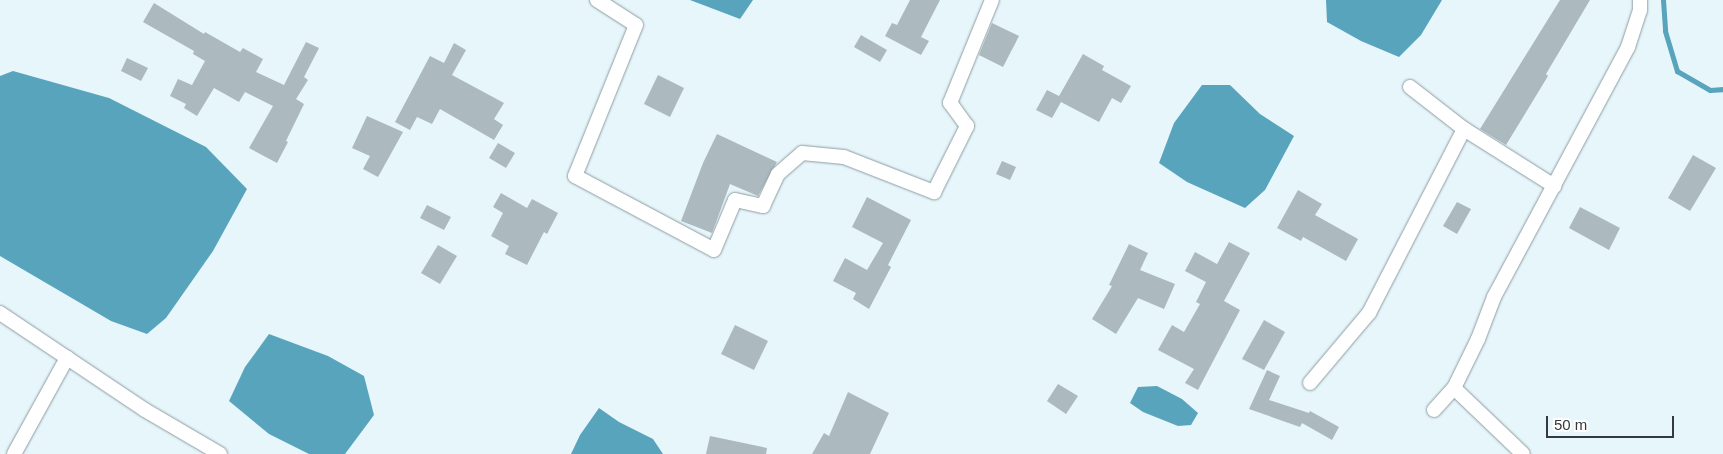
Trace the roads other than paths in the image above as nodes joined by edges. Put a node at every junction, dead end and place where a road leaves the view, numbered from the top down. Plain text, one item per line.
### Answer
1 (597, 0) edge
2 (992, 0) edge
3 (1640, 0) edge
4 (1410, 87) dead end
5 (1464, 129) junction
6 (1554, 186) junction
7 (0, 313) edge
8 (67, 358) junction
9 (1310, 382) dead end
10 (1454, 388) junction
11 (1434, 410) dead end
12 (14, 454) edge
13 (220, 454) edge
14 (1523, 454) edge

1 - 2 street
3 - 6 street
4 - 5 street
5 - 6 street
5 - 9 street
6 - 10 street
7 - 8 street
8 - 12 street
8 - 13 street
10 - 11 street
10 - 14 street

